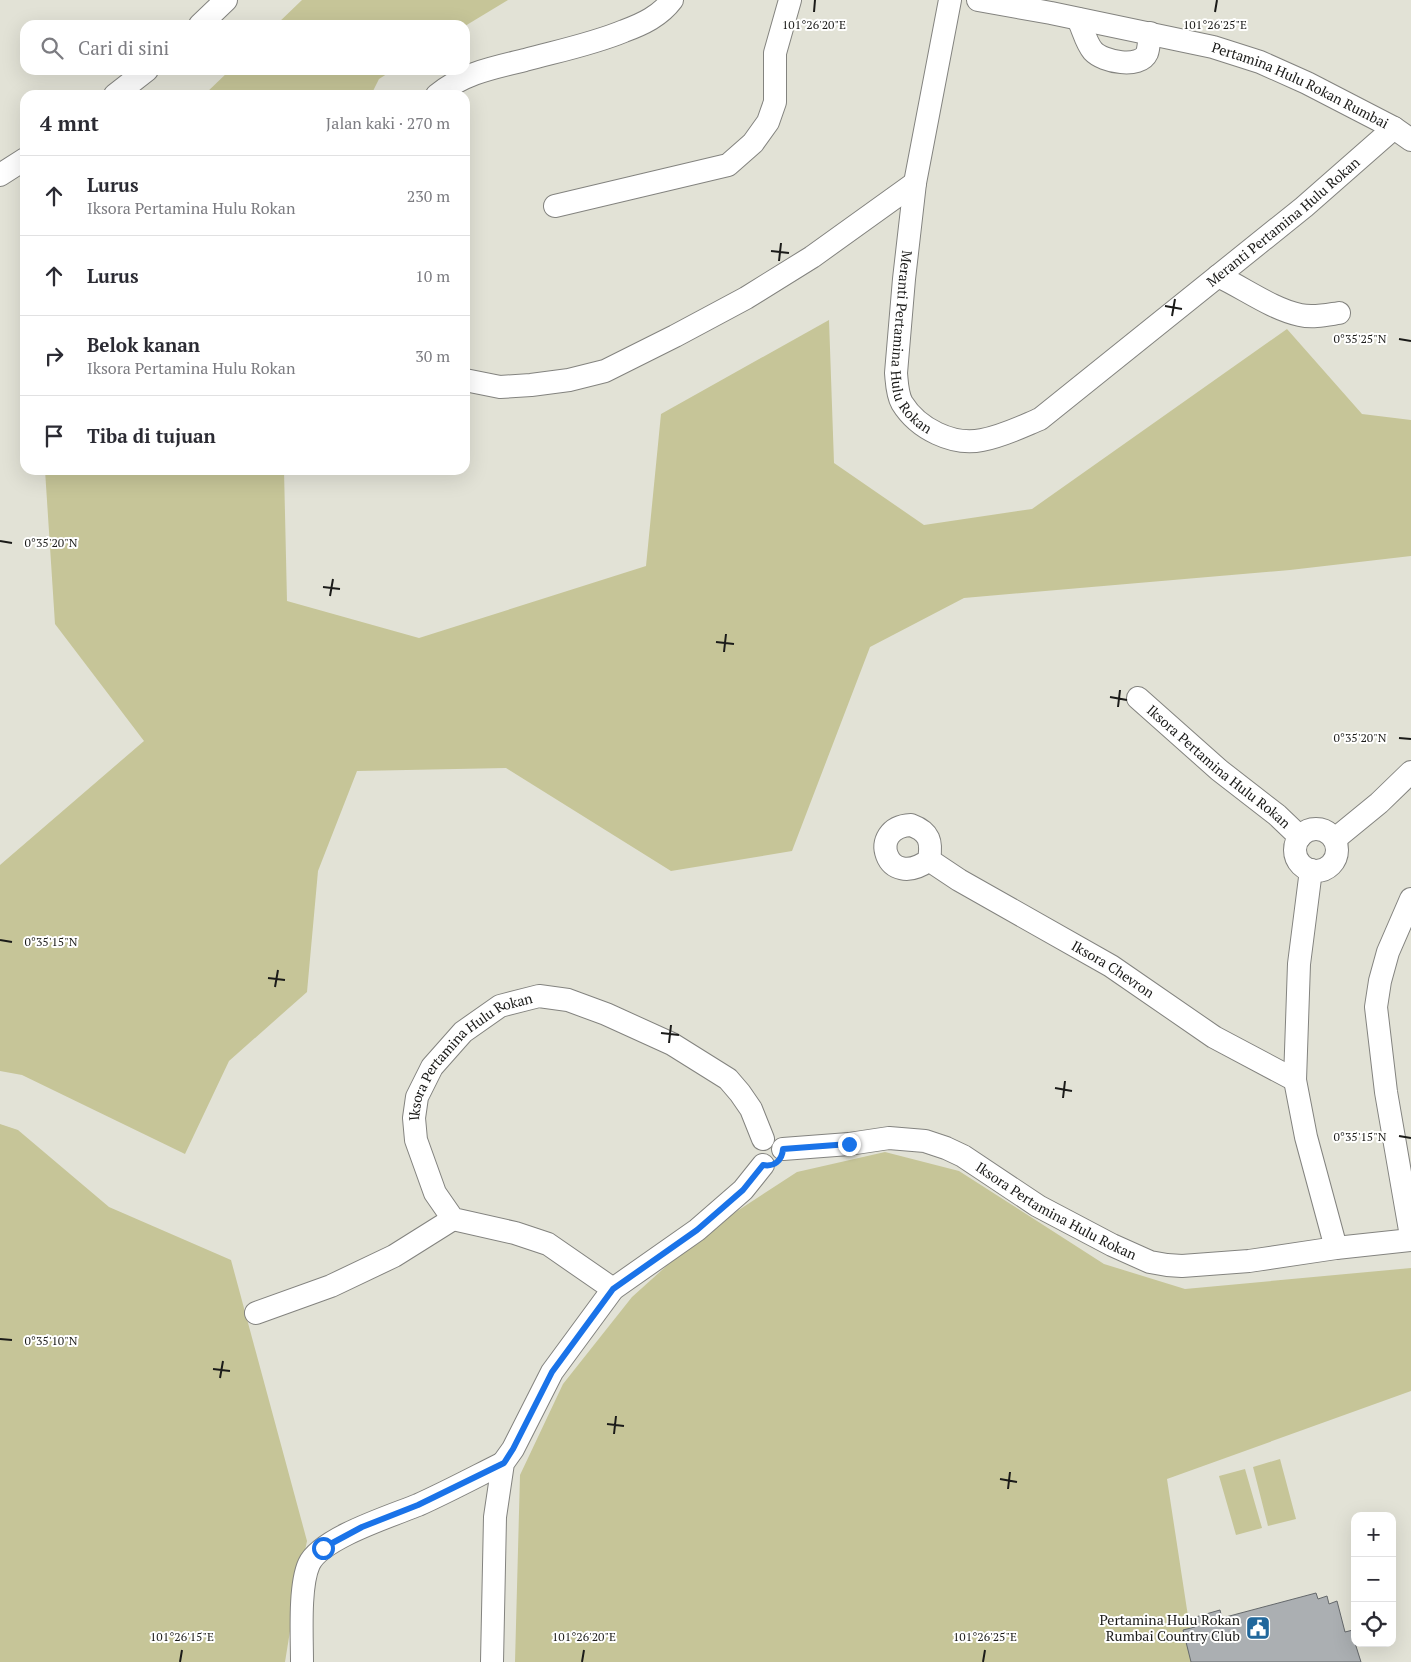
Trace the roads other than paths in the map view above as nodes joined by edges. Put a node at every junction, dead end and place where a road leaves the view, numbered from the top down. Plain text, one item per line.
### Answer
1 (226, 0) edge
2 (672, 0) edge
3 (790, 0) edge
4 (950, 0) edge
5 (978, 0) edge
6 (1056, 6) edge
7 (1078, 19) junction
8 (205, 20) edge
9 (1150, 33) junction
10 (141, 75) edge
11 (121, 90) edge
12 (446, 90) edge
13 (1402, 134) edge
14 (20, 162) edge
15 (0, 175) edge
16 (915, 183) junction
17 (555, 206) dead end
18 (1218, 276) junction
19 (1339, 313) dead end
20 (470, 381) edge
21 (1138, 698) dead end
22 (1411, 772) edge
23 (1300, 837) junction
24 (1335, 839) junction
25 (929, 860) dead end
26 (1312, 870) junction
27 (1411, 899) edge
28 (1295, 1080) junction
29 (763, 1139) junction
30 (783, 1149) junction
31 (763, 1165) junction
32 (453, 1220) junction
33 (1411, 1236) edge
34 (1411, 1240) edge
35 (1336, 1248) junction
36 (613, 1289) junction
37 (256, 1313) dead end
38 (504, 1463) junction
39 (302, 1662) edge
40 (492, 1662) edge

1 - 8 street
2 - 12 street
3 - 17 street
4 - 16 street, Meranti Pertamina Hulu Rokan
5 - 6 street, Pertamina Hulu Rokan Rumbai
6 - 7 street, Pertamina Hulu Rokan Rumbai
7 - 9 street, Pertamina Hulu Rokan Rumbai
7 - 9 street
9 - 13 street, Pertamina Hulu Rokan Rumbai
10 - 11 street
13 - 18 street, Meranti Pertamina Hulu Rokan
14 - 15 street
16 - 18 street, Meranti Pertamina Hulu Rokan
16 - 20 street
18 - 19 street
21 - 23 street, Iksora Pertamina Hulu Rokan
22 - 24 street
23 - 24 street
23 - 26 street
24 - 26 street
25 - 28 street, Iksora Chevron
26 - 28 street
27 - 33 street
28 - 35 street
29 - 30 street
29 - 31 street
29 - 32 street, Iksora Pertamina Hulu Rokan
30 - 31 street
30 - 35 street, Iksora Pertamina Hulu Rokan
31 - 36 street
32 - 36 street
32 - 37 street
34 - 35 street, Iksora Pertamina Hulu Rokan
36 - 38 street
38 - 39 street
38 - 40 street

